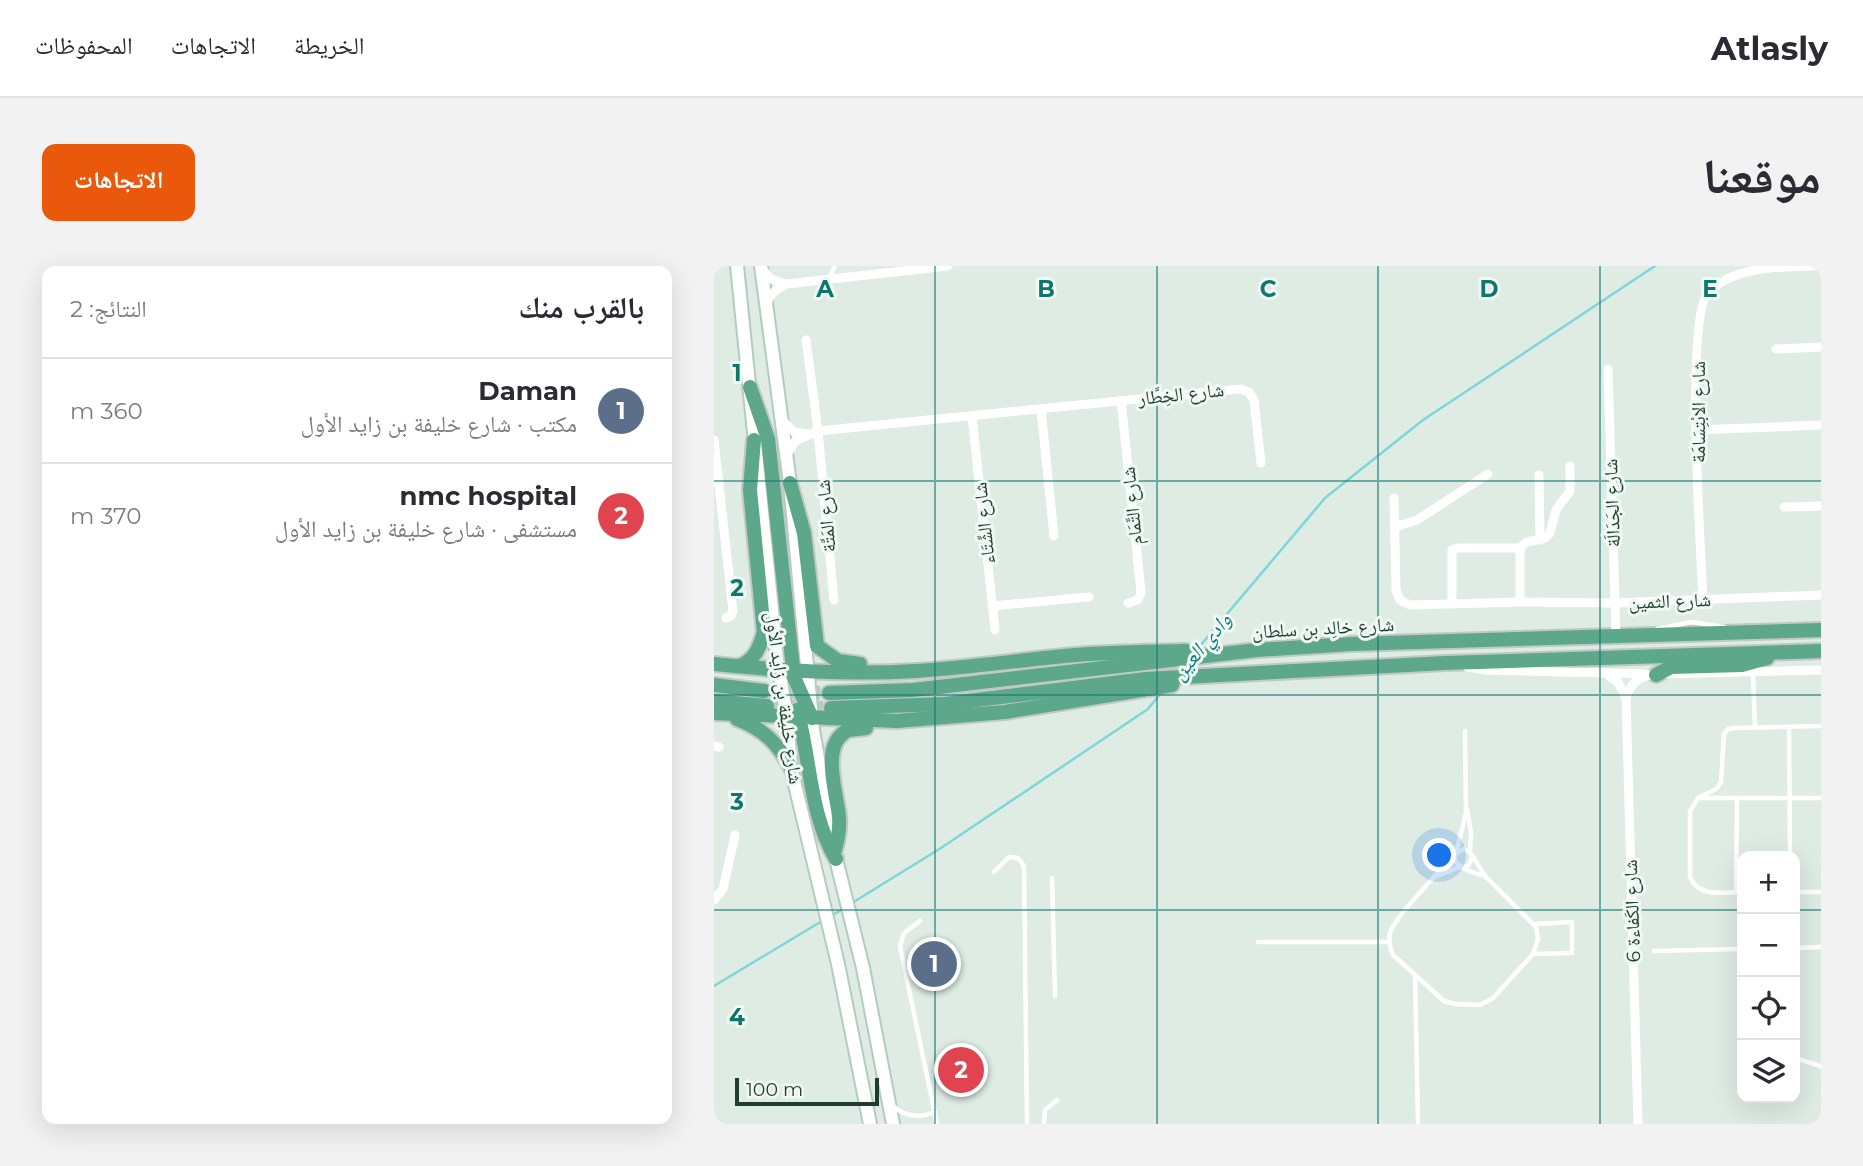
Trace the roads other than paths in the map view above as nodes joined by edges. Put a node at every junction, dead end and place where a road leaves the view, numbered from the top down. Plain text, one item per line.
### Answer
1 (737, 266) edge
2 (835, 266) edge
3 (948, 266) edge
4 (1814, 266) edge
5 (762, 267) edge
6 (1769, 267) edge
7 (829, 279) junction
8 (786, 284) junction
9 (766, 304) junction
10 (806, 340) dead end
11 (1821, 347) edge
12 (1776, 349) dead end
13 (1608, 369) dead end
14 (750, 387) junction
15 (1121, 400) junction
16 (1041, 408) junction
17 (972, 415) junction
18 (780, 417) junction
19 (1821, 425) edge
20 (1697, 429) junction
21 (814, 433) junction
22 (714, 440) edge
23 (754, 440) junction
24 (786, 460) junction
25 (1261, 463) dead end
26 (1570, 466) dead end
27 (1488, 474) dead end
28 (1539, 475) dead end
29 (790, 483) junction
30 (1394, 498) dead end
31 (1821, 506) edge
32 (1784, 507) dead end
33 (1395, 527) junction
34 (1054, 536) dead end
35 (1540, 540) junction
36 (1520, 548) junction
37 (1821, 595) edge
38 (1089, 597) dead end
39 (834, 600) dead end
40 (1703, 600) junction
41 (1520, 602) junction
42 (1128, 603) dead end
43 (1615, 603) junction
44 (1452, 604) junction
45 (992, 606) junction
46 (726, 618) dead end
47 (995, 630) dead end
48 (1821, 630) edge
49 (1616, 636) junction
50 (1821, 651) edge
51 (1795, 652) junction
52 (1821, 658) edge
53 (1445, 663) junction
54 (714, 664) edge
55 (1063, 664) junction
56 (739, 666) junction
57 (976, 667) junction
58 (793, 669) junction
59 (1821, 670) edge
60 (1605, 674) junction
61 (1653, 674) junction
62 (1753, 674) junction
63 (714, 685) edge
64 (829, 692) tunnel mouth
65 (1066, 695) junction
66 (1626, 698) junction
67 (714, 701) edge
68 (831, 708) tunnel mouth
69 (718, 714) edge
70 (799, 717) junction
71 (965, 717) junction
72 (1821, 726) edge
73 (1755, 727) junction
74 (1789, 727) junction
75 (1465, 731) dead end
76 (791, 768) junction
77 (1698, 798) junction
78 (1737, 798) junction
79 (1789, 798) junction
80 (1821, 798) edge
81 (1466, 805) junction
82 (735, 835) dead end
83 (1738, 851) edge
84 (1790, 851) edge
85 (1471, 854) junction
86 (835, 855) junction
87 (1455, 855) junction
88 (1461, 867) junction
89 (994, 872) dead end
90 (1437, 876) junction
91 (1485, 876) junction
92 (1052, 878) dead end
93 (1737, 892) edge
94 (1800, 892) edge
95 (1821, 892) edge
96 (714, 900) edge
97 (920, 921) dead end
98 (1534, 924) junction
99 (1258, 942) dead end
100 (1389, 942) junction
101 (1821, 947) edge
102 (1800, 948) edge
103 (1737, 949) edge
104 (1654, 951) dead end
105 (1533, 954) junction
106 (1415, 975) junction
107 (1055, 996) dead end
108 (1800, 1060) edge
109 (1821, 1066) edge
110 (862, 1084) junction
111 (888, 1099) junction
112 (1057, 1100) dead end
113 (934, 1112) junction
114 (864, 1124) edge
115 (870, 1124) edge
116 (893, 1124) edge
117 (937, 1124) edge
118 (1027, 1124) edge
119 (1044, 1124) edge
120 (1418, 1124) edge
121 (1638, 1124) edge

1 - 14 main road, شارع خليفة بن زايد الأول
2 - 7 lane
3 - 7 street
4 - 6 street, شارع الابْتِسَامَة
5 - 8 street
5 - 9 main road, شارع خليفة بن زايد الأول
6 - 20 street, شارع الابْتِسَامَة
7 - 8 street
8 - 9 street
9 - 18 main road, شارع خليفة بن زايد الأول
10 - 21 street, شارع المَتَّة
11 - 12 street
13 - 43 street, شارع الجَدَالَة
14 - 23 main road, شارع خليفة بن زايد الأول
14 - 58 main road
15 - 16 street, شارع الخِطَّار
15 - 25 street, شارع الخِطَّار
15 - 42 street, شارع التَّمَام
16 - 17 street, شارع الخِطَّار
16 - 34 street
17 - 21 street, شارع الخِطَّار
17 - 45 street, شارع الشِّتَاء
18 - 21 street
18 - 24 main road, شارع خليفة بن زايد الأول
19 - 20 street
20 - 40 street, شارع الابْتِسَامَة
21 - 24 street
21 - 39 street, شارع المَتَّة
22 - 46 street
23 - 56 main road
23 - 58 main road, شارع خليفة بن زايد الأول
24 - 29 main road, شارع خليفة بن زايد الأول
26 - 35 street
27 - 33 street
28 - 35 street
29 - 57 main road
29 - 58 main road, شارع خليفة بن زايد الأول
30 - 33 street, شارع الثمين
31 - 32 street
33 - 44 street, شارع الثمين
35 - 36 street
36 - 41 street
36 - 44 street
37 - 40 street, شارع الثمين
38 - 45 street
40 - 43 street, شارع الثمين
41 - 43 street, شارع الثمين
41 - 44 street, شارع الثمين
43 - 49 street, شارع الجَدَالَة
45 - 47 street, شارع الشِّتَاء
48 - 49 main road, شارع خالِد بن سلطان
49 - 55 main road, شارع خالِد بن سلطان
50 - 51 main road
51 - 52 lane
51 - 53 main road
51 - 61 main road
53 - 60 street
53 - 65 main road
54 - 56 main road
55 - 57 main road
55 - 64 main road, شارع خالِد بن سلطان
56 - 58 main road
57 - 58 main road
58 - 70 main road, شارع خليفة بن زايد الأول
58 - 70 main road
59 - 62 street
60 - 61 street
60 - 66 street
61 - 62 street
61 - 66 street
62 - 73 lane
63 - 67 main road
65 - 68 main road
65 - 71 main road
66 - 121 street, شارع الكَفاءة 6
69 - 70 main road
69 - 76 main road
70 - 71 main road
70 - 76 main road, شارع خليفة بن زايد الأول
70 - 86 main road
71 - 86 main road
72 - 74 lane
73 - 74 lane
73 - 77 lane
74 - 79 lane
75 - 81 lane
76 - 110 main road, شارع خليفة بن زايد الأول
77 - 78 lane
77 - 93 lane
78 - 79 lane
78 - 83 lane
79 - 80 lane
79 - 84 lane
81 - 85 lane
81 - 87 lane
82 - 96 street
85 - 87 lane
85 - 88 lane
85 - 91 lane
86 - 111 main road
87 - 88 lane
87 - 90 lane
88 - 90 lane
88 - 91 lane
89 - 118 lane
90 - 100 lane
91 - 98 lane
92 - 107 lane
94 - 95 lane
97 - 113 lane
98 - 105 lane
98 - 105 lane
99 - 100 lane
100 - 106 lane
101 - 102 lane
103 - 104 lane
105 - 106 lane
106 - 120 lane
108 - 109 lane
110 - 114 lane
110 - 115 main road, شارع خليفة بن زايد الأول
111 - 113 lane
111 - 116 main road
112 - 119 lane
113 - 117 lane

